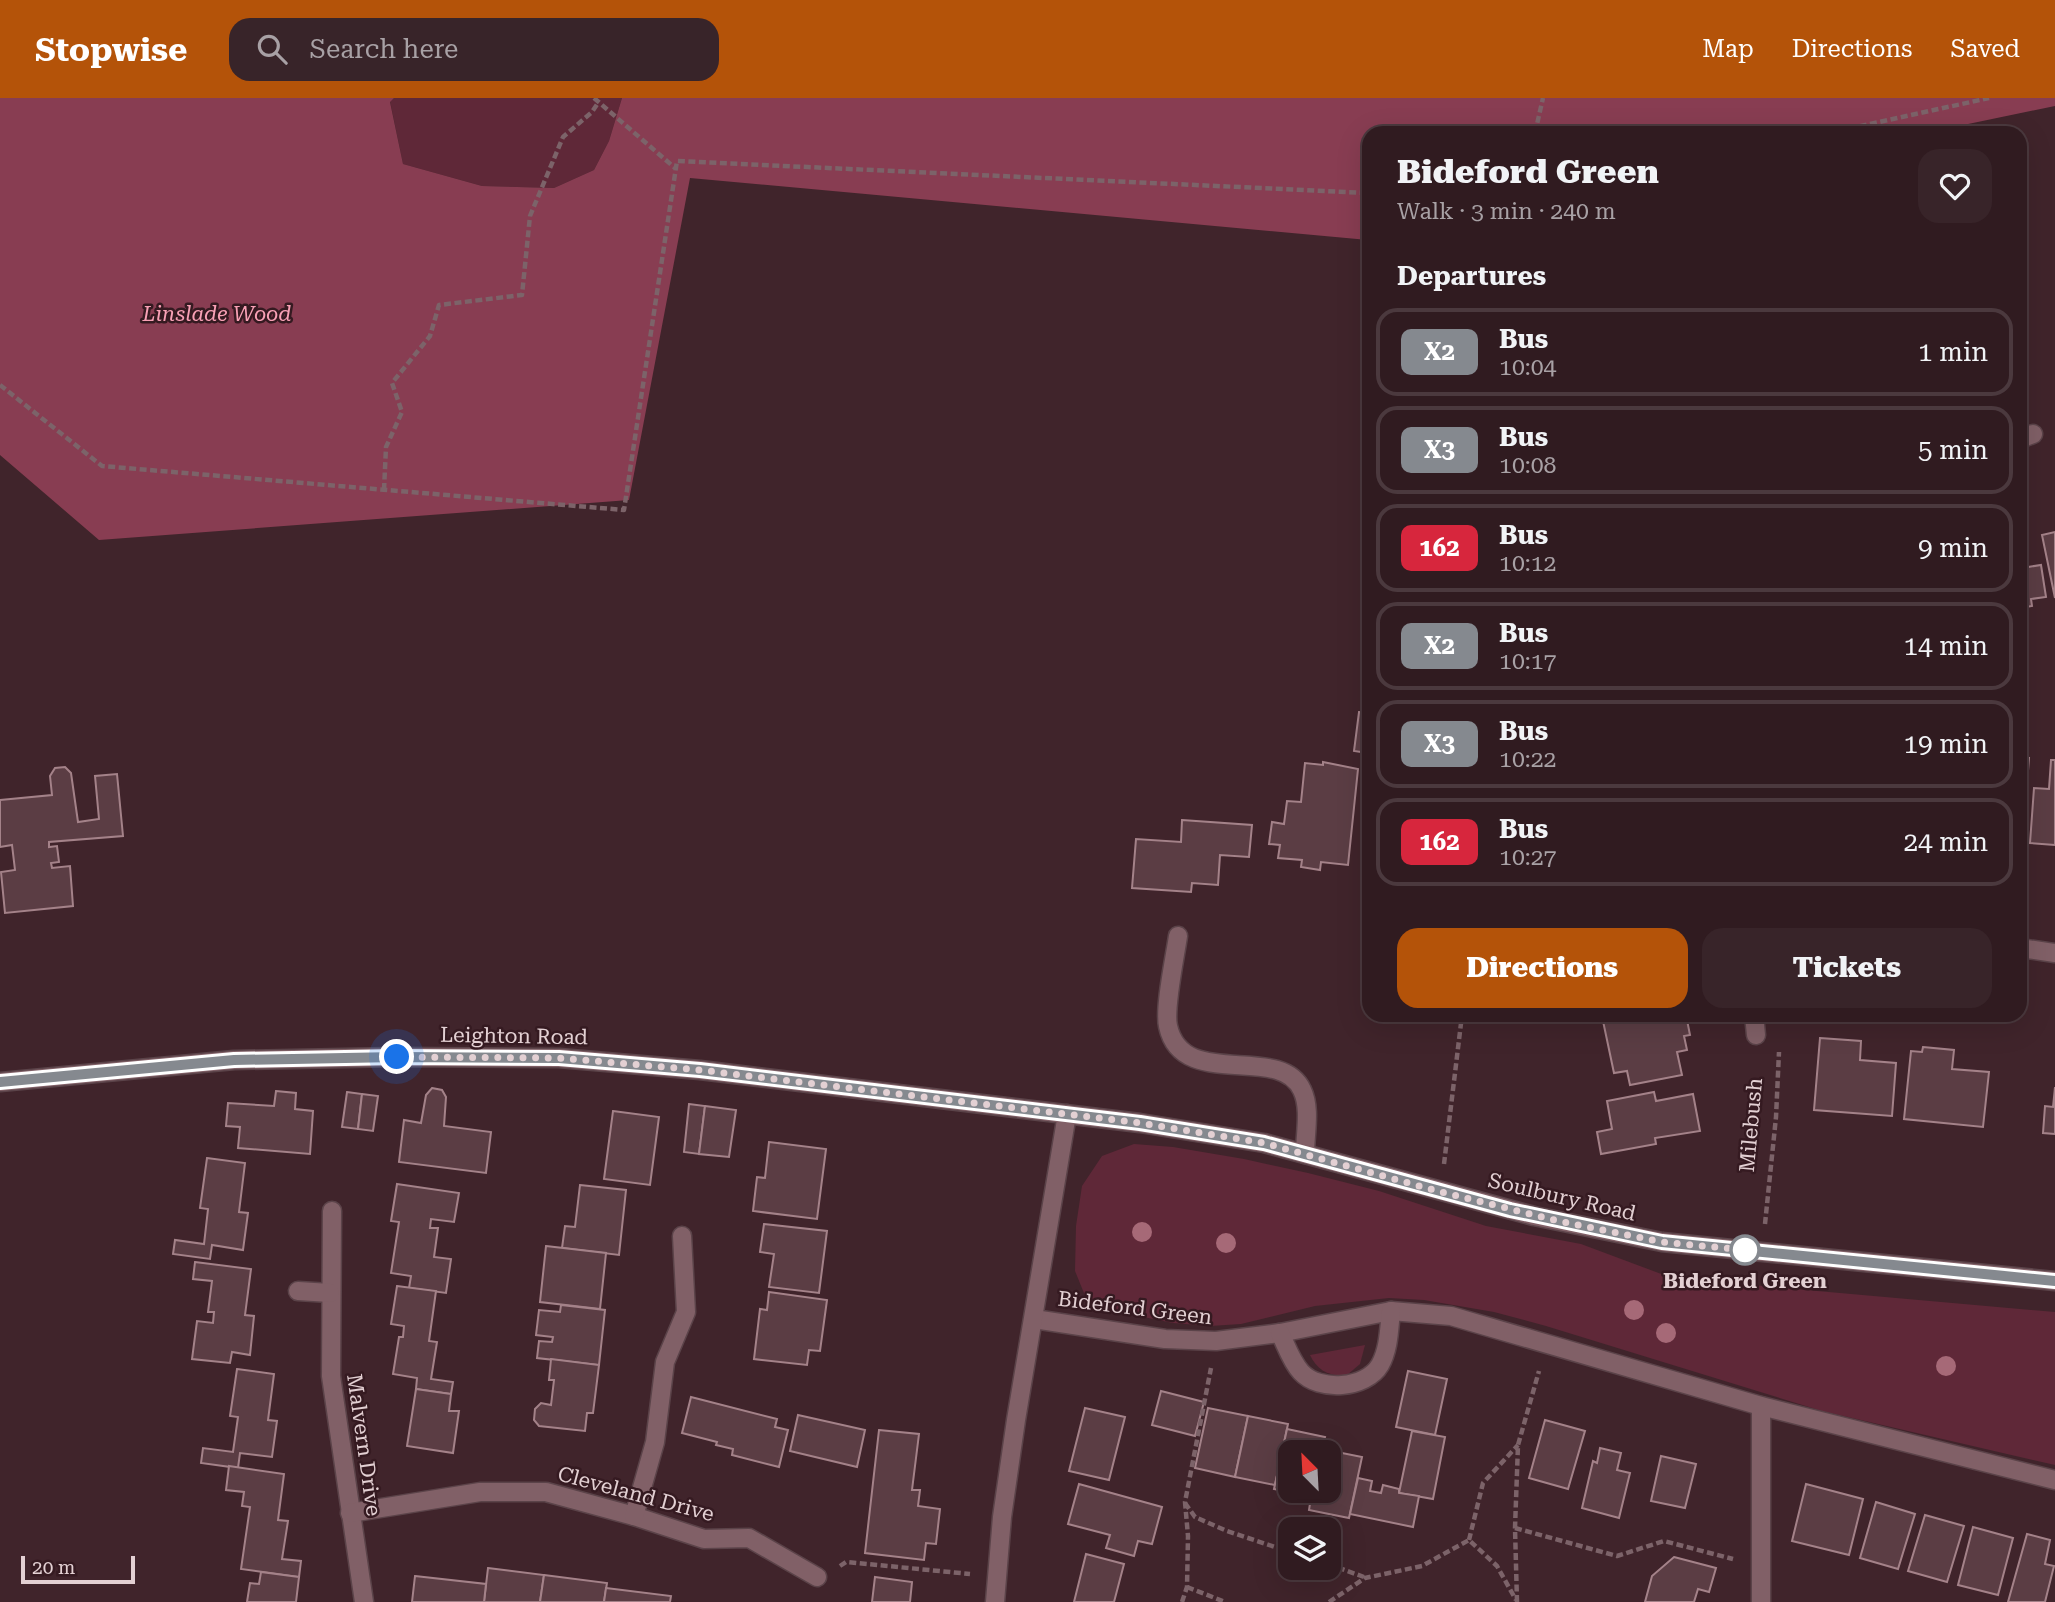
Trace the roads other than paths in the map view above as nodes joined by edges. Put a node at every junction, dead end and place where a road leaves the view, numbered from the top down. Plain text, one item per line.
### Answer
1 (1178, 936) dead end
2 (2027, 949) edge
3 (2055, 953) edge
4 (1755, 1022) edge
5 (1756, 1035) road end
6 (0, 1083) edge
7 (1067, 1114) junction
8 (1304, 1154) junction
9 (332, 1211) dead end
10 (682, 1236) dead end
11 (2055, 1281) edge
12 (299, 1291) dead end
13 (330, 1293) junction
14 (1391, 1311) junction
15 (1034, 1319) junction
16 (1280, 1333) junction
17 (1761, 1406) junction
18 (2055, 1480) edge
19 (350, 1513) junction
20 (635, 1516) junction
21 (817, 1577) road end
22 (363, 1602) edge
23 (995, 1602) edge
24 (1761, 1602) edge

1 - 8 street
2 - 3 street
4 - 5 street
6 - 7 street, Leighton Road
7 - 8 street, Soulbury Road
7 - 15 street, Bideford Green
8 - 11 street, Soulbury Road
9 - 13 street, Malvern Drive
10 - 20 street
12 - 13 street
13 - 19 street, Malvern Drive
14 - 16 street, Bideford Green
14 - 16 street
14 - 17 street, Bideford Green
15 - 16 street, Bideford Green
15 - 23 street, Bideford Green
17 - 18 street, Bideford Green
17 - 24 street
19 - 20 street, Cleveland Drive
19 - 22 street, Malvern Drive
20 - 21 street, Cleveland Drive

